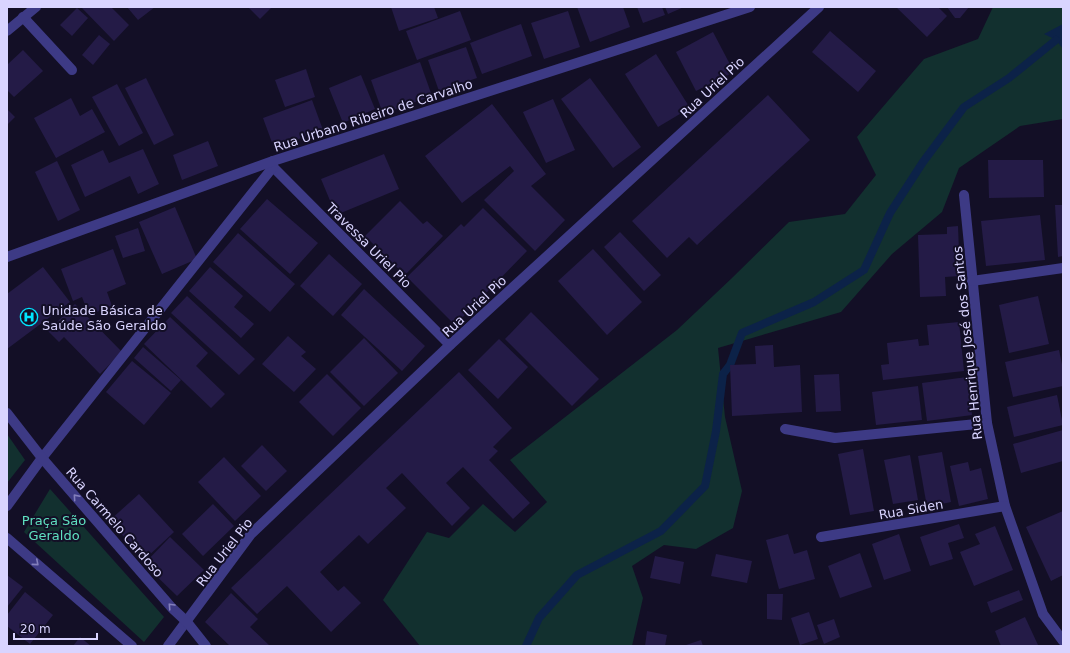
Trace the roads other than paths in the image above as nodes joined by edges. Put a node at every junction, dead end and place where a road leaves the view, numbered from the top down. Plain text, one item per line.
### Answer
1 (36, 7) edge
2 (750, 7) edge
3 (819, 7) edge
4 (23, 17) junction
5 (7, 31) edge
6 (72, 70) dead end
7 (273, 164) junction
8 (964, 194) dead end
9 (7, 257) edge
10 (1063, 268) edge
11 (972, 281) junction
12 (450, 345) junction
13 (7, 413) edge
14 (987, 423) junction
15 (785, 429) dead end
16 (42, 458) junction
17 (7, 506) edge
18 (1005, 506) junction
19 (821, 537) dead end
20 (7, 538) edge
21 (187, 622) junction
22 (1063, 641) edge
23 (132, 646) edge
24 (168, 646) edge
25 (206, 646) edge

1 - 4 street
2 - 7 street, Rua Urbano Ribeiro de Carvalho
3 - 12 street, Rua Uriel Pio
4 - 5 street
4 - 6 street
7 - 9 street, Rua Urbano Ribeiro de Carvalho
7 - 12 street, Travessa Uriel Pio
7 - 16 street
8 - 11 street, Rua Henrique José dos Santos
10 - 11 street
11 - 14 street, Rua Henrique José dos Santos
12 - 21 street, Rua Uriel Pio
13 - 16 street, Rua Carmelo Cardoso
14 - 15 street
14 - 18 street, Rua Henrique José dos Santos
16 - 17 street
21 -> 16 street, Rua Carmelo Cardoso
18 - 19 street, Rua Siden
18 - 22 street, Rua Henrique José dos Santos
20 -> 23 street
21 - 24 street, Rua Uriel Pio
21 - 25 street, Rua Carmelo Cardoso

